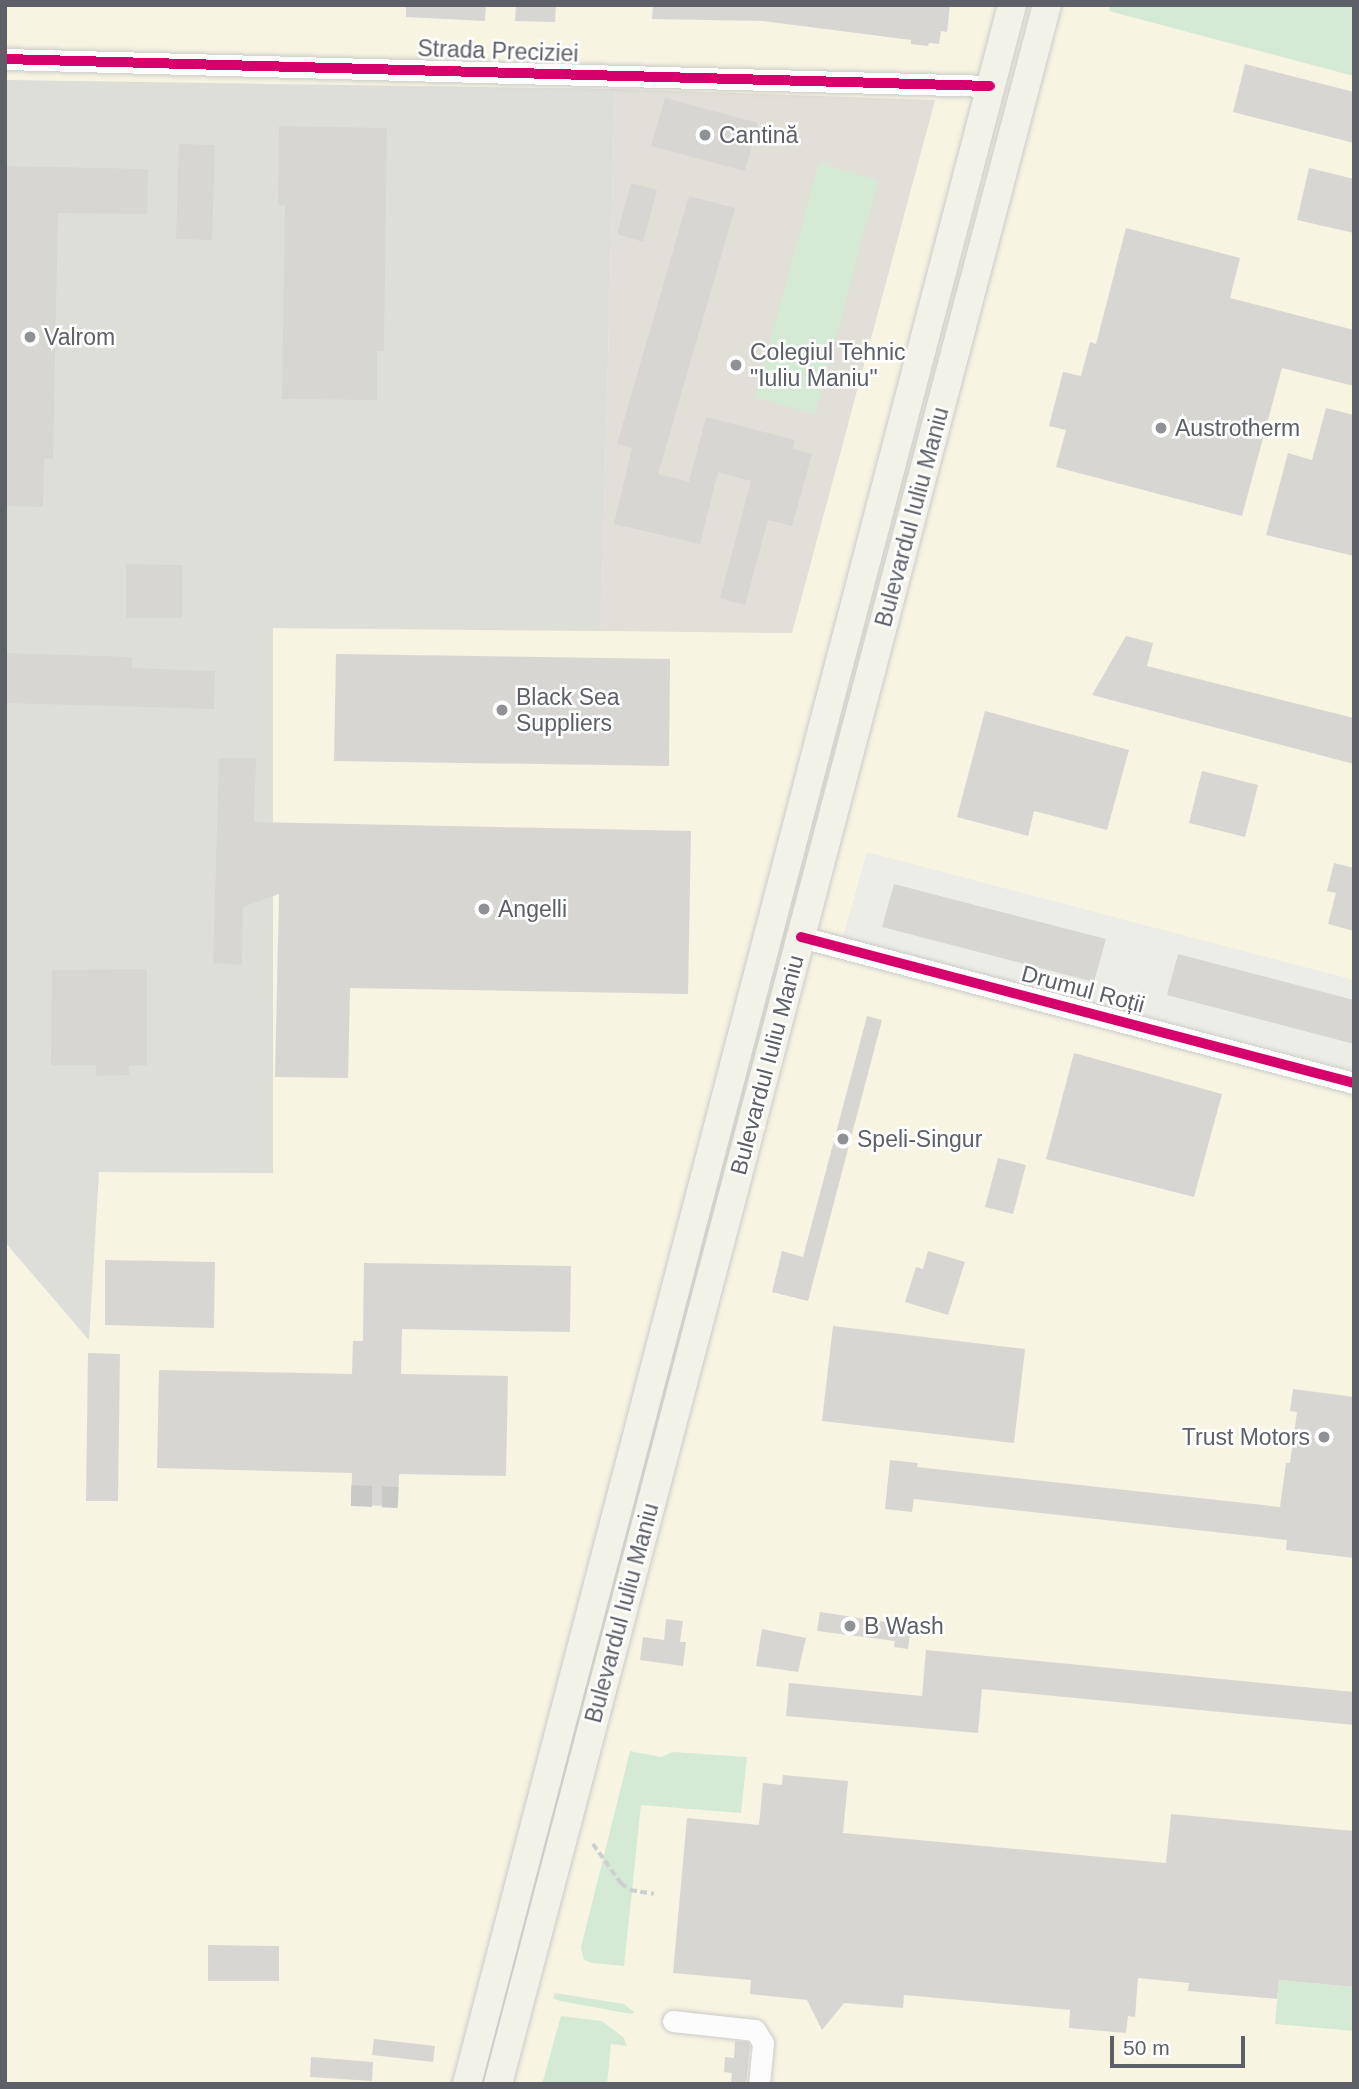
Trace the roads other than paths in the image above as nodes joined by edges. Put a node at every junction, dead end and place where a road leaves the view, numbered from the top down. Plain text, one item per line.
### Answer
1 (1012, 5) edge
2 (1047, 5) edge
3 (5, 59) edge
4 (990, 86) junction
5 (931, 317) junction
6 (929, 452) junction
7 (801, 937) junction
8 (1354, 1083) edge
9 (620, 1504) junction
10 (635, 1562) junction
11 (492, 1988) junction
12 (522, 1993) junction
13 (673, 2021) dead end
14 (467, 2084) edge
15 (498, 2084) edge
16 (759, 2084) edge

1 - 4 main road, Bulevardul Iuliu Maniu
2 - 6 main road, Bulevardul Iuliu Maniu
3 - 4 street, Strada Preciziei
4 - 5 main road, Bulevardul Iuliu Maniu
5 - 6 main road
5 - 9 main road, Bulevardul Iuliu Maniu
6 - 7 main road, Bulevardul Iuliu Maniu
7 - 8 street, Drumul Roții
7 - 10 main road, Bulevardul Iuliu Maniu
9 - 10 main road
9 - 11 main road, Bulevardul Iuliu Maniu
10 - 12 main road, Bulevardul Iuliu Maniu
11 - 12 main road
11 - 14 main road, Bulevardul Iuliu Maniu
12 - 15 main road, Bulevardul Iuliu Maniu
13 - 16 street

